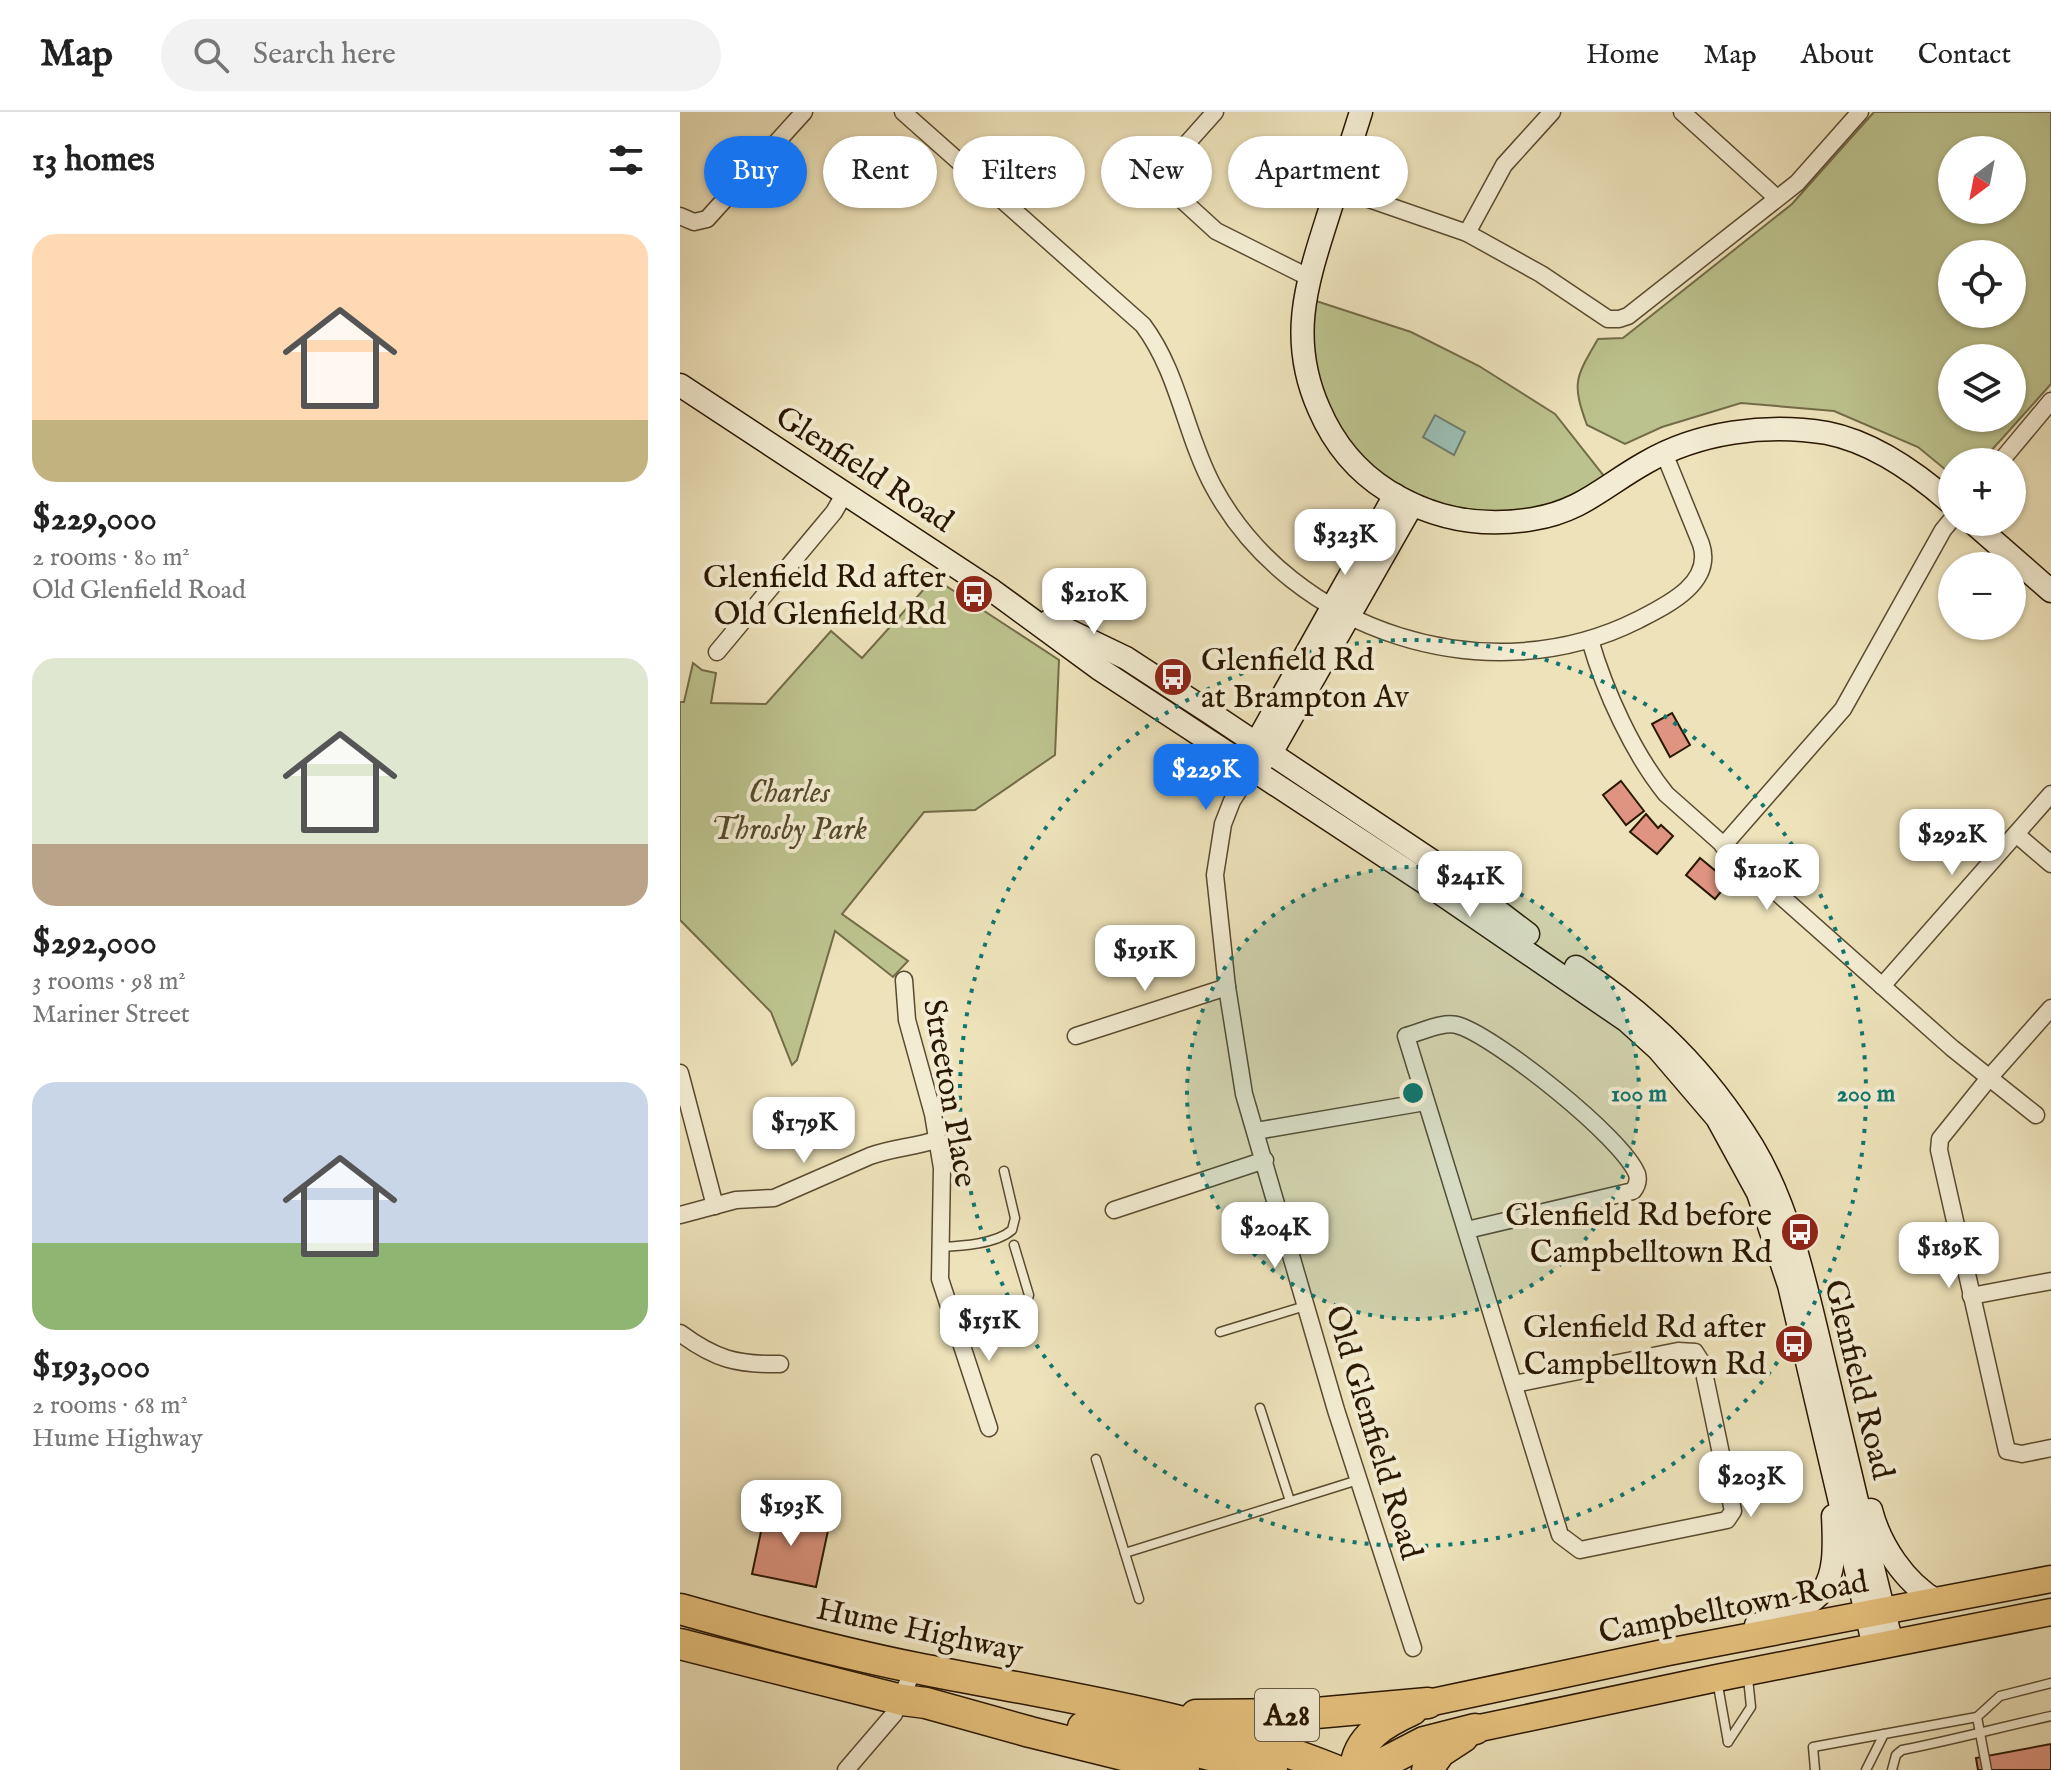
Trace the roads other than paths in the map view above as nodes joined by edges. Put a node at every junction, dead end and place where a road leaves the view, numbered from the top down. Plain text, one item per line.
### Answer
1 (804, 112) edge
2 (903, 112) edge
3 (1215, 112) edge
4 (1361, 112) edge
5 (1552, 112) edge
6 (1682, 112) edge
7 (1860, 112) edge
8 (1353, 136) edge
9 (1777, 198) junction
10 (1330, 208) edge
11 (1395, 208) edge
12 (680, 216) edge
13 (1467, 233) junction
14 (1308, 277) junction
15 (680, 385) edge
16 (2051, 401) edge
17 (2012, 448) edge
18 (1664, 453) junction
19 (1938, 492) edge
20 (845, 493) junction
21 (1404, 500) junction
22 (1940, 536) edge
23 (1988, 536) edge
24 (2051, 591) edge
25 (1014, 605) junction
26 (1340, 612) junction
27 (1590, 640) junction
28 (717, 652) dead end
29 (1264, 748) junction
30 (1253, 768) junction
31 (2051, 794) edge
32 (2016, 834) junction
33 (1723, 846) junction
34 (2051, 864) edge
35 (904, 980) dead end
36 (1882, 986) junction
37 (1227, 987) junction
38 (2051, 1008) edge
39 (1076, 1036) dead end
40 (680, 1073) edge
41 (1989, 1078) junction
42 (1425, 1102) junction
43 (2036, 1115) dead end
44 (1256, 1131) junction
45 (936, 1140) junction
46 (1265, 1160) junction
47 (1004, 1171) dead end
48 (715, 1206) junction
49 (1114, 1210) dead end
50 (680, 1215) edge
51 (1467, 1230) junction
52 (1014, 1245) dead end
53 (940, 1247) junction
54 (2051, 1281) edge
55 (1971, 1296) junction
56 (1306, 1305) junction
57 (952, 1310) junction
58 (1220, 1332) dead end
59 (680, 1333) edge
60 (1817, 1333) junction
61 (780, 1364) dead end
62 (1514, 1384) junction
63 (1260, 1408) dead end
64 (989, 1428) dead end
65 (1823, 1435) junction
66 (2051, 1448) edge
67 (1096, 1459) dead end
68 (1359, 1480) junction
69 (1290, 1501) junction
70 (1125, 1553) junction
71 (2051, 1579) edge
72 (1139, 1599) dead end
73 (1937, 1601) junction
74 (680, 1609) edge
75 (1875, 1612) junction
76 (2051, 1612) edge
77 (680, 1644) edge
78 (1883, 1645) junction
79 (1413, 1648) dead end
80 (1668, 1652) junction
81 (914, 1668) junction
82 (1748, 1673) junction
83 (1717, 1678) junction
84 (2051, 1683) edge
85 (914, 1702) junction
86 (1428, 1703) junction
87 (1146, 1714) junction
88 (2051, 1716) edge
89 (1977, 1717) junction
90 (1475, 1729) junction
91 (1980, 1732) junction
92 (1884, 1734) junction
93 (1141, 1765) edge
94 (846, 1770) edge
95 (1184, 1770) edge
96 (1272, 1770) edge
97 (1335, 1770) edge
98 (1355, 1770) edge
99 (1370, 1770) edge
100 (1427, 1770) edge
101 (1815, 1770) edge
102 (1866, 1770) edge
103 (1892, 1770) edge
104 (1987, 1770) edge

1 - 12 street
2 - 26 street
3 - 14 street
4 - 8 main road
5 - 13 street
6 - 9 street
7 - 9 street
9 - 13 street
10 - 14 main road
11 - 13 street
14 - 21 main road
15 - 20 main road, Glenfield Road
16 - 17 street
18 - 19 main road
18 - 21 main road
18 - 27 street
20 - 25 main road, Glenfield Road
20 - 28 street
21 - 26 main road
22 - 33 street
23 - 24 main road
25 - 29 main road, Glenfield Road
25 - 30 main road, Glenfield Road
26 - 27 street
26 - 29 main road
27 - 33 street
29 - 30 main road
29 - 60 main road, Glenfield Road
30 - 37 street, Old Glenfield Road
30 - 65 main road, Glenfield Road
31 - 32 street
32 - 34 street
32 - 36 street
33 - 36 street
35 - 45 street, Streeton Place
36 - 41 street
37 - 39 street
37 - 44 street, Old Glenfield Road
38 - 41 street
40 - 48 street
41 - 43 street
41 - 55 street
42 - 44 street
42 - 51 street
42 - 51 street
44 - 46 street, Old Glenfield Road
45 - 48 street
45 - 53 street, Streeton Place
46 - 49 street
46 - 56 street, Old Glenfield Road
47 - 53 lane
48 - 50 street
51 - 62 street
52 - 57 lane
53 - 57 street, Streeton Place
54 - 55 street
55 - 66 street
56 - 58 lane
56 - 68 street, Old Glenfield Road
57 - 64 street, Streeton Place
59 - 61 street
60 - 73 main road
60 - 75 main road, Glenfield Road
62 - 62 street
63 - 69 lane
65 - 75 main road, Glenfield Road
65 - 80 main road
67 - 70 lane
68 - 69 lane
68 - 79 street, Old Glenfield Road
69 - 70 lane
70 - 72 lane
71 - 73 main road, Campbelltown Road
73 - 75 main road, Campbelltown Road
74 - 81 highway, Hume Highway / A28
75 - 78 main road, Glenfield Road
75 - 80 main road, Campbelltown Road
76 - 78 main road, Campbelltown Road
77 - 85 highway
78 - 82 main road, Campbelltown Road
80 - 86 main road, Campbelltown Road
81 - 85 street
81 - 87 highway, Hume Highway / A28
82 - 83 main road, Campbelltown Road
82 - 83 lane
83 - 90 main road, Campbelltown Road
84 - 89 lane
85 - 93 highway
85 - 94 street
85 - 96 highway
86 - 87 highway, A28
86 - 98 highway
87 - 97 highway, A28
88 - 91 lane
89 - 91 lane
89 - 92 lane
90 - 99 highway
90 - 100 highway
91 - 103 lane
91 - 104 lane
92 - 101 lane
92 - 102 lane
93 - 95 highway

